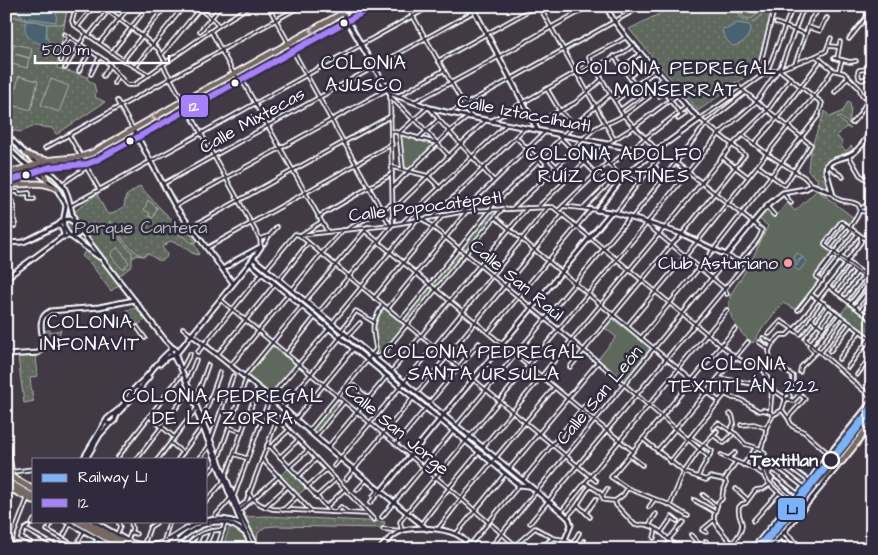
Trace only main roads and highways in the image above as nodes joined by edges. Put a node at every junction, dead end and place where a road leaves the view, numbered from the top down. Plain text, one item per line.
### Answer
1 (356, 6) edge
2 (374, 6) edge
3 (26, 154) road end
4 (50, 160) junction
5 (22, 161) road end
6 (45, 168) junction
7 (20, 169) junction
8 (6, 174) edge
9 (46, 179) road end
10 (6, 183) edge
11 (57, 188) road end
12 (872, 400) edge
13 (872, 423) edge
14 (7, 477) edge
15 (32, 495) edge
16 (32, 495) edge
17 (72, 522) edge
18 (87, 522) edge
19 (87, 522) edge
20 (125, 549) edge
21 (131, 549) edge
22 (136, 549) edge
23 (758, 549) edge
24 (764, 549) edge

1 -> 4 main road
2 - 6 main road
3 - 4 main road
4 - 6 main road
4 - 7 main road
5 - 7 main road
6 - 9 main road
6 - 10 main road
7 - 8 main road
10 - 11 main road
12 - 23 highway
13 - 24 highway
14 - 15 highway
14 - 16 highway
17 - 20 highway
18 - 21 highway
19 - 22 highway

